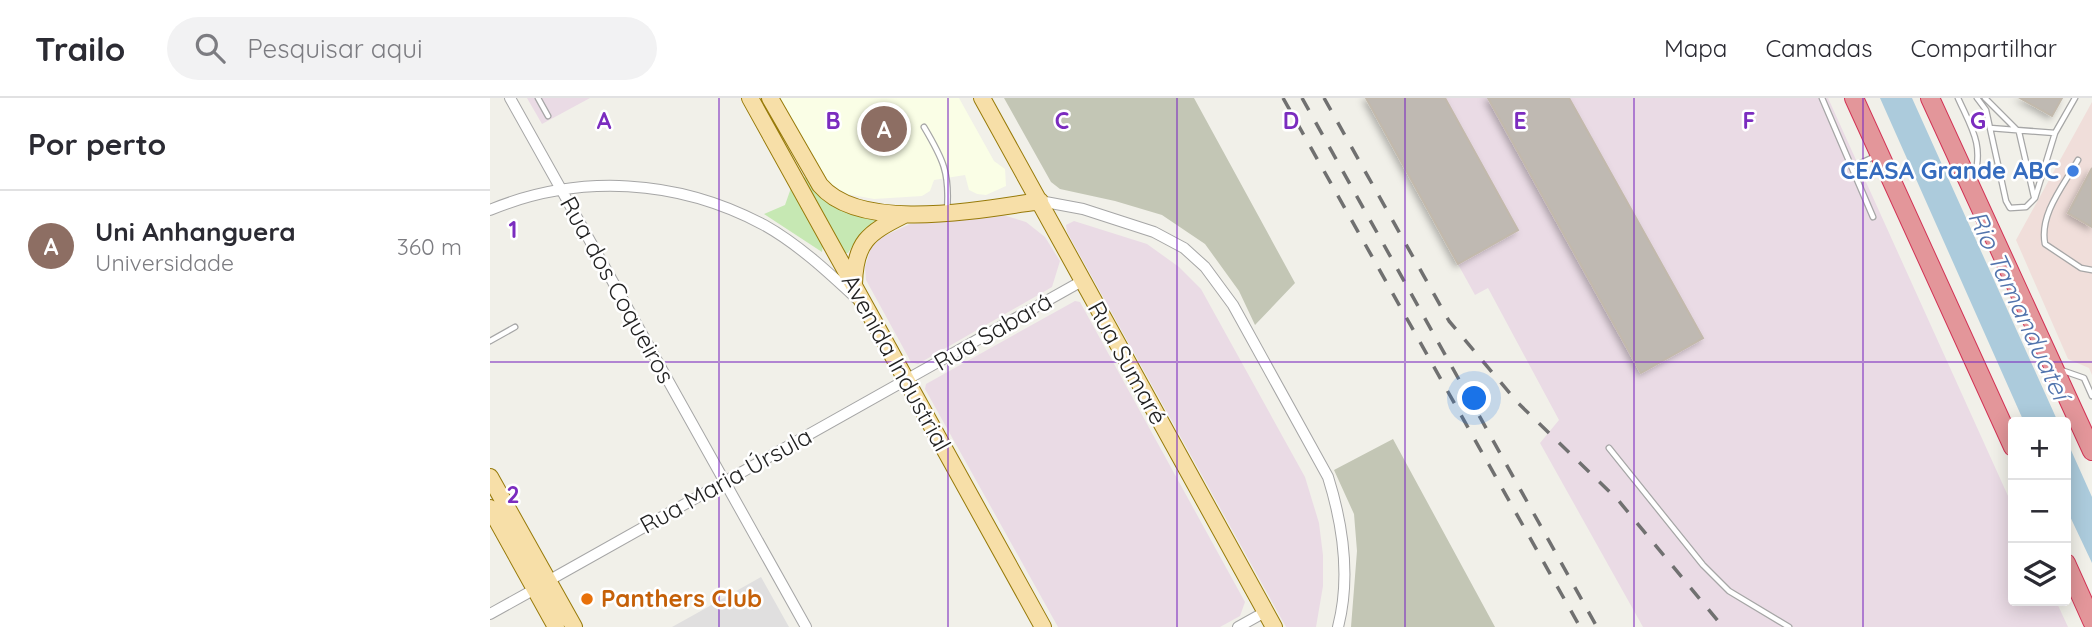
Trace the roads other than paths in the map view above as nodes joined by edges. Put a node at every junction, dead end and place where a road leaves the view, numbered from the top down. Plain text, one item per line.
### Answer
1 (510, 98) edge
2 (538, 98) edge
3 (750, 98) edge
4 (770, 98) edge
5 (982, 98) edge
6 (1822, 98) edge
7 (1854, 98) edge
8 (1930, 98) edge
9 (1958, 98) edge
10 (1977, 98) edge
11 (1985, 98) edge
12 (2075, 98) edge
13 (548, 116) dead end
14 (924, 127) dead end
15 (1990, 128) junction
16 (2019, 132) junction
17 (2055, 133) junction
18 (1880, 154) junction
19 (2078, 160) dead end
20 (1852, 167) junction
21 (1024, 174) junction
22 (1971, 186) junction
23 (560, 187) junction
24 (2035, 198) junction
25 (1040, 201) junction
26 (1010, 205) junction
27 (490, 210) edge
28 (947, 211) junction
29 (906, 214) junction
30 (1873, 217) dead end
31 (1056, 235) junction
32 (2092, 270) edge
33 (1082, 281) junction
34 (854, 287) junction
35 (864, 306) junction
36 (515, 327) dead end
37 (490, 341) edge
38 (2054, 367) junction
39 (905, 382) junction
40 (2092, 397) edge
41 (2008, 436) edge
42 (1609, 448) dead end
43 (2092, 451) edge
44 (490, 477) edge
45 (724, 481) junction
46 (490, 508) edge
47 (2071, 574) edge
48 (541, 585) junction
49 (1265, 612) junction
50 (490, 614) edge
51 (2092, 621) edge
52 (556, 627) edge
53 (573, 627) edge
54 (806, 627) edge
55 (1042, 627) edge
56 (1238, 627) edge
57 (1274, 627) edge
58 (1338, 627) edge
59 (1789, 627) edge

1 - 23 street, Rua dos Coqueiros
2 - 13 lane
3 - 34 main road, Avenida Industrial
4 - 29 main road
5 - 21 main road, Rua Sumaré
6 - 20 lane
7 - 18 highway
8 - 22 highway
9 - 22 lane
10 - 15 lane
11 - 16 lane
12 - 17 lane
14 - 28 lane
15 - 16 lane
15 - 24 lane
16 - 17 lane
16 - 24 lane
17 - 24 lane
18 - 20 lane
18 - 41 highway
19 - 32 lane
20 - 30 lane
21 - 25 main road, Rua Sumaré
21 - 26 main road
22 - 38 highway
23 - 27 street
23 - 35 street
23 - 45 street, Rua dos Coqueiros
25 - 26 main road
25 - 31 main road, Rua Sumaré
25 - 58 street
26 - 28 main road
26 - 31 main road
28 - 29 main road
29 - 34 main road
31 - 33 main road, Rua Sumaré
33 - 39 street, Rua Sabará
33 - 49 main road, Rua Sumaré
34 - 35 main road, Avenida Industrial
35 - 39 main road, Avenida Industrial
36 - 37 lane
38 - 40 lane
38 - 43 highway
39 - 45 street, Rua Maria Úrsula
39 - 55 main road, Avenida Industrial
42 - 59 lane
44 - 48 main road
45 - 48 street, Rua Maria Úrsula
45 - 54 street, Rua dos Coqueiros
46 - 48 main road
47 - 51 highway
48 - 50 street, Rua Maria Úrsula
48 - 52 main road
48 - 53 main road
49 - 56 street
49 - 57 main road, Rua Sumaré

